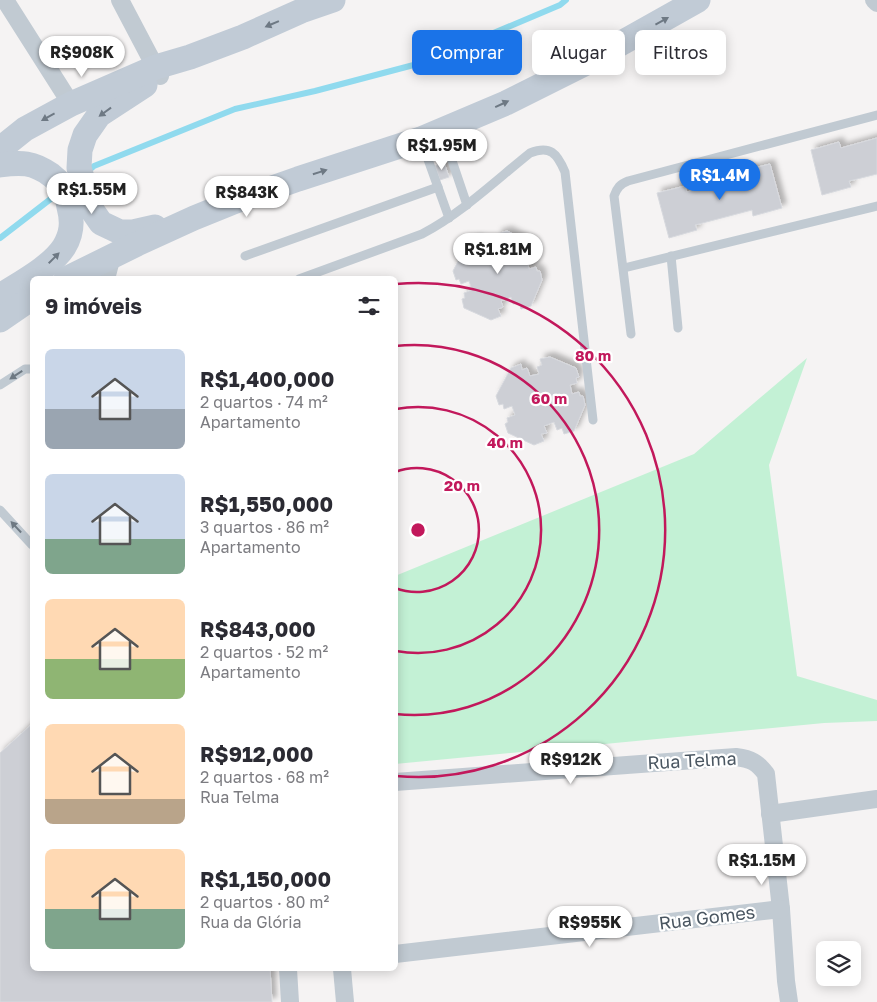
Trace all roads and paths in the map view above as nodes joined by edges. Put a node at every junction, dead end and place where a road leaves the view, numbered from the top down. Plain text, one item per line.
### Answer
1 (5, 0) edge
2 (120, 0) edge
3 (333, 0) edge
4 (698, 0) edge
5 (298, 6) edge
6 (158, 71) junction
7 (71, 104) junction
8 (877, 115) edge
9 (431, 135) junction
10 (0, 149) edge
11 (0, 165) edge
12 (438, 187) junction
13 (466, 205) junction
14 (877, 206) edge
15 (194, 218) junction
16 (449, 218) junction
17 (245, 256) dead end
18 (670, 256) junction
19 (109, 267) edge
20 (624, 268) junction
21 (39, 276) edge
22 (77, 276) edge
23 (312, 276) edge
24 (30, 288) edge
25 (16, 307) edge
26 (678, 328) dead end
27 (632, 334) dead end
28 (30, 369) edge
29 (0, 385) edge
30 (593, 420) dead end
31 (0, 510) edge
32 (30, 543) edge
33 (398, 782) edge
34 (877, 800) edge
35 (770, 814) junction
36 (781, 909) junction
37 (398, 954) edge
38 (288, 971) edge
39 (342, 971) edge
40 (290, 1002) edge
41 (345, 1002) edge
42 (789, 1002) edge

1 - 7 street
2 - 6 street
3 - 5 main road
9 -> 4 main road
5 -> 6 main road
6 - 7 main road
6 -> 15 main road
7 -> 10 main road
8 - 20 lane
9 - 12 lane
9 - 13 lane
15 -> 9 main road
21 -> 11 main road
12 - 16 lane
12 - 17 lane
13 - 16 lane
13 - 30 lane
14 - 18 lane
15 - 19 main road
16 - 23 lane
18 - 20 lane
18 - 26 lane
19 - 22 main road
20 - 27 lane
25 -> 24 main road
28 -> 29 lane
32 -> 31 lane
33 - 35 street, Rua Telma
34 - 35 street
35 - 36 street
36 - 37 street, Rua Gomes
36 - 42 street
38 - 40 street
39 - 41 street

